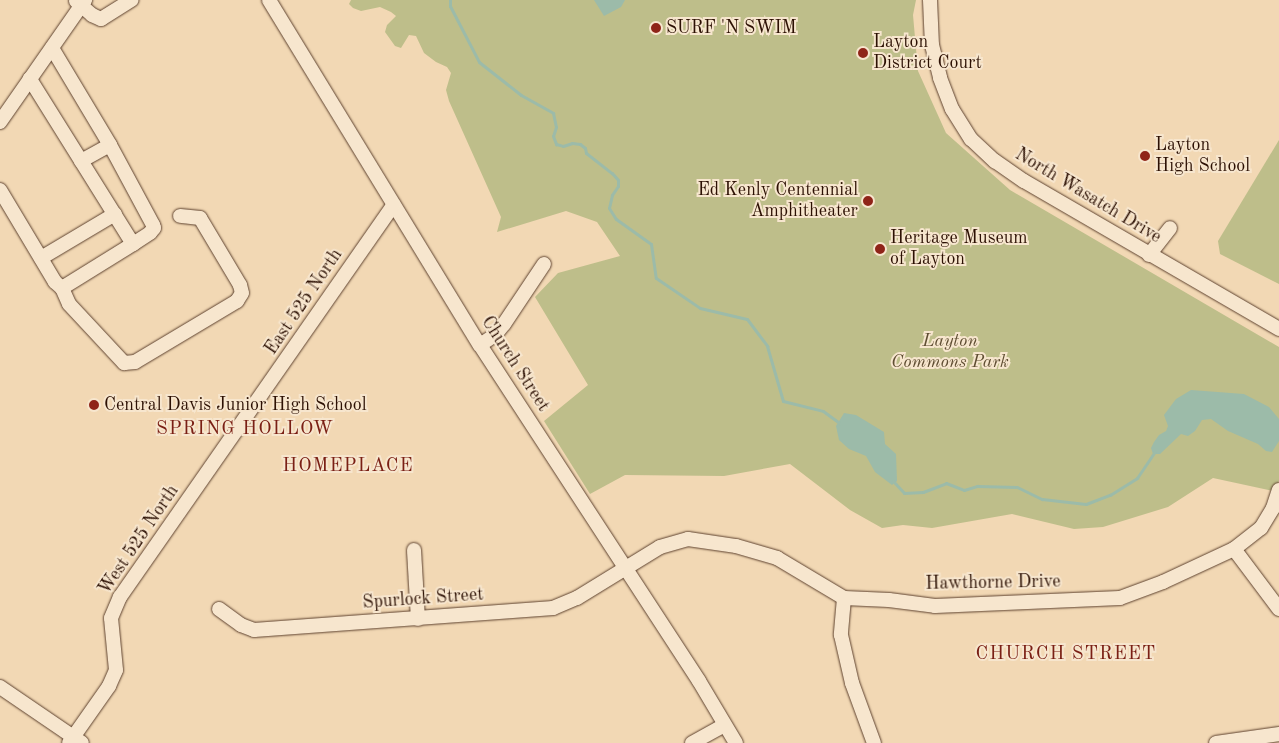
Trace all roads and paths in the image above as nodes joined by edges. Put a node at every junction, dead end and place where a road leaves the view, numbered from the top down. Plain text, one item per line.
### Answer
1 (132, 0) edge
2 (269, 0) edge
3 (930, 0) edge
4 (81, 2) edge
5 (52, 48) junction
6 (30, 79) junction
7 (2, 115) edge
8 (110, 144) junction
9 (81, 161) junction
10 (0, 190) edge
11 (393, 205) junction
12 (115, 214) junction
13 (180, 216) dead end
14 (1170, 228) dead end
15 (132, 244) junction
16 (1149, 255) junction
17 (41, 258) junction
18 (544, 264) dead end
19 (62, 288) junction
20 (1279, 330) edge
21 (480, 345) junction
22 (246, 420) joint
23 (1279, 490) edge
24 (1234, 549) junction
25 (414, 550) dead end
26 (625, 568) junction
27 (844, 598) junction
28 (219, 609) dead end
29 (1279, 609) edge
30 (418, 619) junction
31 (0, 687) edge
32 (724, 725) junction
33 (1279, 734) edge
34 (75, 741) edge
35 (692, 743) edge
36 (736, 743) edge
37 (874, 743) edge
38 (1216, 743) edge

1 - 4 street
2 - 11 street, Church Street
3 - 16 street, North Wasatch Drive
4 - 5 street
5 - 6 street
5 - 8 street
6 - 7 street
6 - 9 street
8 - 9 street
8 - 15 street
9 - 12 street
10 - 17 street
11 - 21 street, Church Street
11 - 22 street, East 525 North
12 - 15 street
12 - 17 street
13 - 19 street
14 - 16 street
15 - 19 street
16 - 20 street, North Wasatch Drive
17 - 19 street
18 - 21 street
21 - 26 street, Church Street
22 - 34 street, West 525 North
23 - 24 street, Hawthorne Drive
24 - 27 street, Hawthorne Drive
24 - 29 street
25 - 30 street
26 - 27 street, Hawthorne Drive
26 - 30 street, Spurlock Street
26 - 32 street, Church Street
27 - 37 street
28 - 30 street, Spurlock Street
31 - 34 street
32 - 35 street
32 - 36 street, Church Street
33 - 38 street

